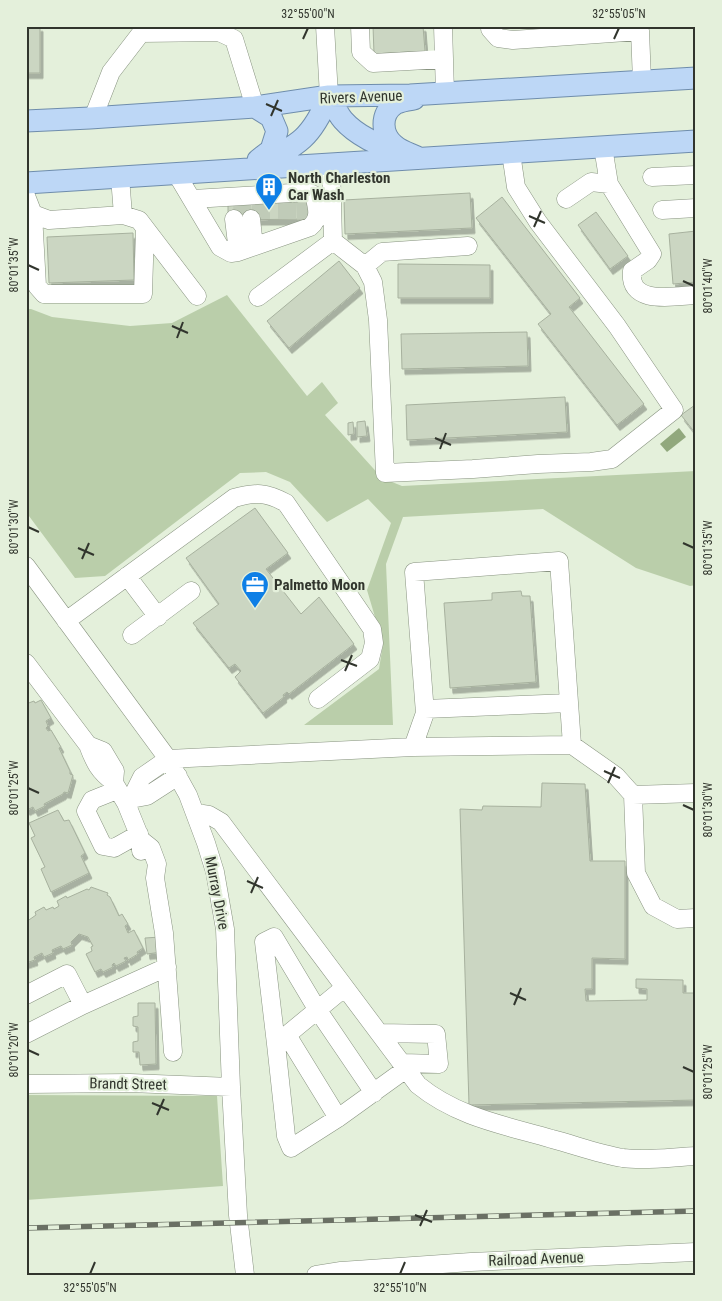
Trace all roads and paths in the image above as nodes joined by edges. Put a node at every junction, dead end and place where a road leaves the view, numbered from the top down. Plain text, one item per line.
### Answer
1 (325, 26) edge
2 (360, 26) edge
3 (443, 26) edge
4 (490, 26) edge
5 (642, 29) edge
6 (444, 58) junction
7 (696, 78) edge
8 (642, 81) junction
9 (439, 94) junction
10 (329, 96) junction
11 (255, 106) junction
12 (93, 118) junction
13 (26, 120) edge
14 (696, 141) edge
15 (603, 147) junction
16 (511, 153) junction
17 (420, 158) junction
18 (331, 164) junction
19 (296, 166) junction
20 (240, 169) junction
21 (176, 173) junction
22 (696, 175) edge
23 (120, 177) junction
24 (652, 177) dead end
25 (26, 183) edge
26 (609, 184) junction
27 (26, 196) edge
28 (192, 199) junction
29 (566, 199) dead end
30 (247, 206) junction
31 (696, 208) edge
32 (662, 210) dead end
33 (293, 212) junction
34 (33, 214) junction
35 (124, 215) junction
36 (145, 228) junction
37 (333, 241) junction
38 (468, 246) dead end
39 (250, 248) junction
40 (365, 266) junction
41 (197, 296) dead end
42 (258, 296) dead end
43 (696, 296) edge
44 (26, 566) edge
45 (127, 576) junction
46 (191, 591) dead end
47 (158, 617) junction
48 (66, 621) junction
49 (132, 636) dead end
50 (28, 668) edge
51 (318, 699) dead end
52 (569, 703) junction
53 (425, 709) junction
54 (572, 745) junction
55 (413, 747) junction
56 (168, 758) junction
57 (178, 776) junction
58 (696, 793) edge
59 (122, 794) junction
60 (633, 795) junction
61 (196, 814) junction
62 (140, 837) junction
63 (696, 918) edge
64 (167, 967) junction
65 (344, 988) junction
66 (26, 995) edge
67 (83, 1005) junction
68 (317, 1009) junction
69 (379, 1033) junction
70 (26, 1034) edge
71 (281, 1040) junction
72 (173, 1052) dead end
73 (404, 1066) junction
74 (26, 1084) edge
75 (230, 1087) junction
76 (374, 1092) junction
77 (338, 1118) junction
78 (696, 1156) edge
79 (696, 1252) edge
80 (472, 1268) edge
81 (244, 1275) edge
82 (316, 1275) edge

1 - 10 street
2 - 6 street
3 - 6 street
4 - 5 street
5 - 8 street
6 - 9 street
7 - 8 main road, Rivers Avenue
8 - 9 main road, Rivers Avenue
9 - 10 main road, Rivers Avenue
9 - 17 main road
10 - 11 main road, Rivers Avenue
10 - 17 main road
10 - 20 main road
11 - 12 main road, Rivers Avenue
11 - 12 street
11 - 20 main road
12 - 13 main road, Rivers Avenue
14 - 15 main road
15 - 16 main road
15 - 26 street
16 - 17 main road
16 - 40 street
17 - 18 main road
18 - 19 main road
18 - 37 street
19 - 20 main road
19 - 33 street
20 - 21 main road
20 - 30 street
21 - 23 main road
21 - 28 street
22 - 24 street
23 - 25 main road
23 - 35 street
26 - 29 street
26 - 43 street
27 - 34 street
28 - 30 street
28 - 39 street
30 - 33 street
30 - 39 street
30 - 39 street
31 - 32 street
33 - 39 street
34 - 35 street
34 - 36 street
35 - 36 street
36 - 41 street
37 - 40 street
37 - 42 street
38 - 40 street
44 - 48 street, Murray Drive
45 - 47 street
45 - 48 street
45 - 51 street
46 - 47 street
47 - 49 street
48 - 56 street, Murray Drive
50 - 59 street
52 - 53 street
52 - 53 street
52 - 54 street
53 - 55 street
54 - 55 street
54 - 60 street
55 - 56 street
56 - 57 street, Murray Drive
56 - 59 street
57 - 59 street
57 - 61 street, Murray Drive
58 - 60 street
59 - 62 street
59 - 62 street
60 - 63 street
61 - 65 street
61 - 75 street, Murray Drive
62 - 64 street
64 - 67 street
64 - 72 street
65 - 68 street
65 - 69 street
66 - 67 street
67 - 70 street
68 - 71 street
68 - 71 street
68 - 76 street
69 - 73 street
69 - 73 street
71 - 77 street
71 - 77 street
73 - 76 street
73 - 78 street
74 - 75 street, Brandt Street
75 - 81 street, Murray Drive
76 - 77 street
79 - 80 street, Railroad Avenue
80 - 82 street, Railroad Avenue

